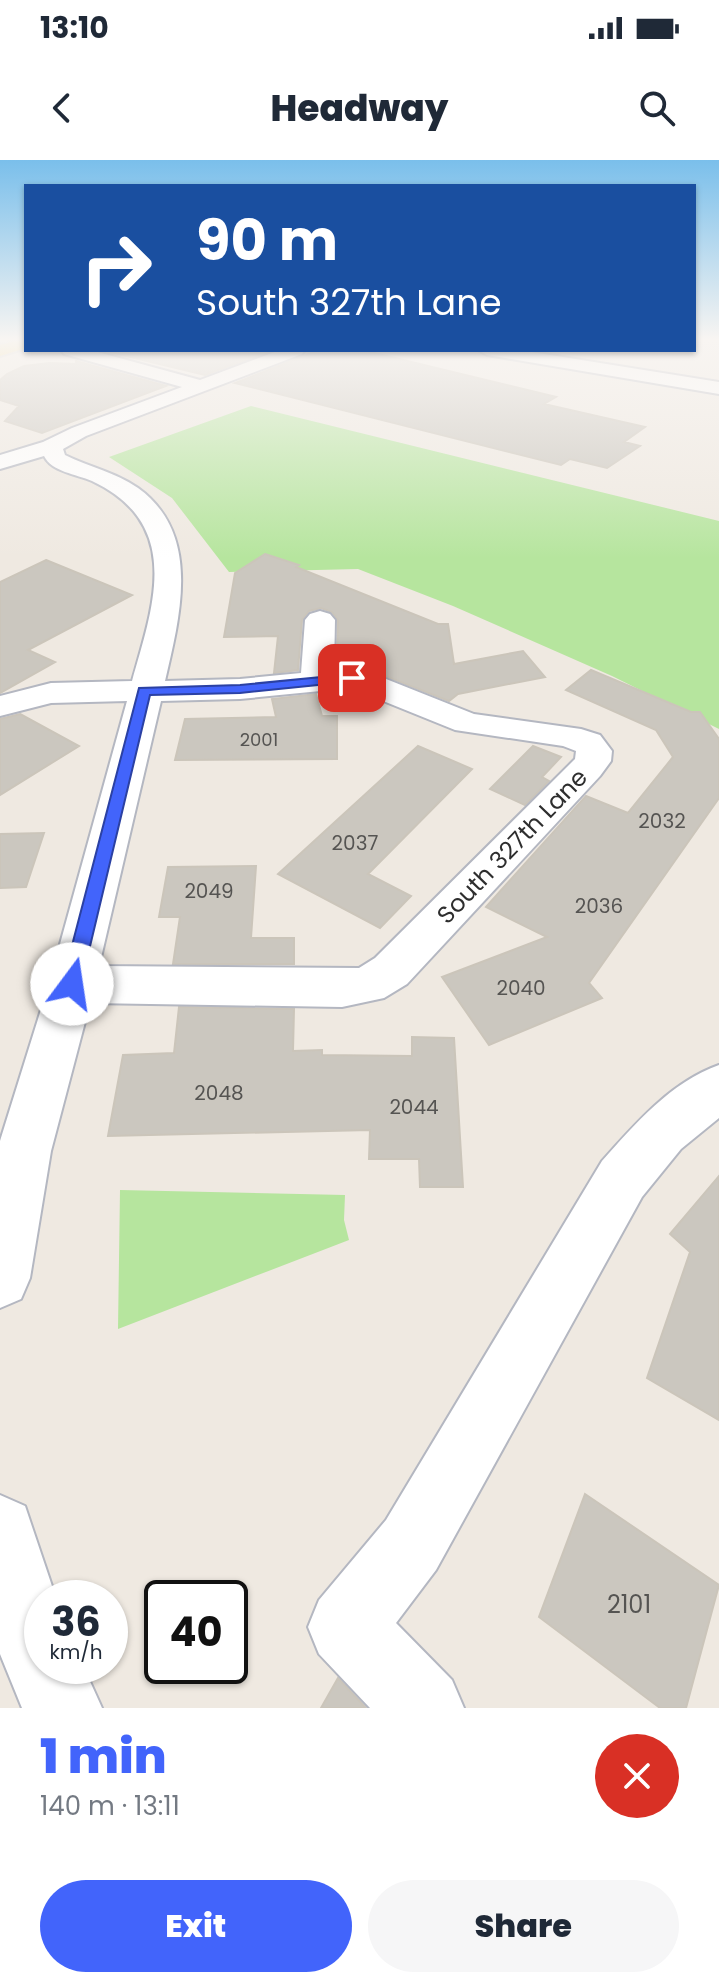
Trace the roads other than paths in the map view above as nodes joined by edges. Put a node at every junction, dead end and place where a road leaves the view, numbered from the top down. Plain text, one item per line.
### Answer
1 (129, 413) edge
2 (51, 447) junction
3 (0, 462) edge
4 (320, 620) dead end
5 (317, 682) junction
6 (144, 691) junction
7 (0, 706) edge
8 (72, 984) junction
9 (719, 1087) edge
10 (0, 1278) edge
11 (0, 1531) edge
12 (24, 1614) edge
13 (51, 1684) edge
14 (62, 1708) edge
15 (424, 1708) edge

1 - 2 street
2 - 3 street
2 - 6 street
4 - 5 street
5 - 6 street, South 327th Lane
5 - 8 street, South 327th Lane
6 - 7 street, South 327th Lane
6 - 8 street
8 - 10 street
9 - 15 street
11 - 12 street
13 - 14 street

